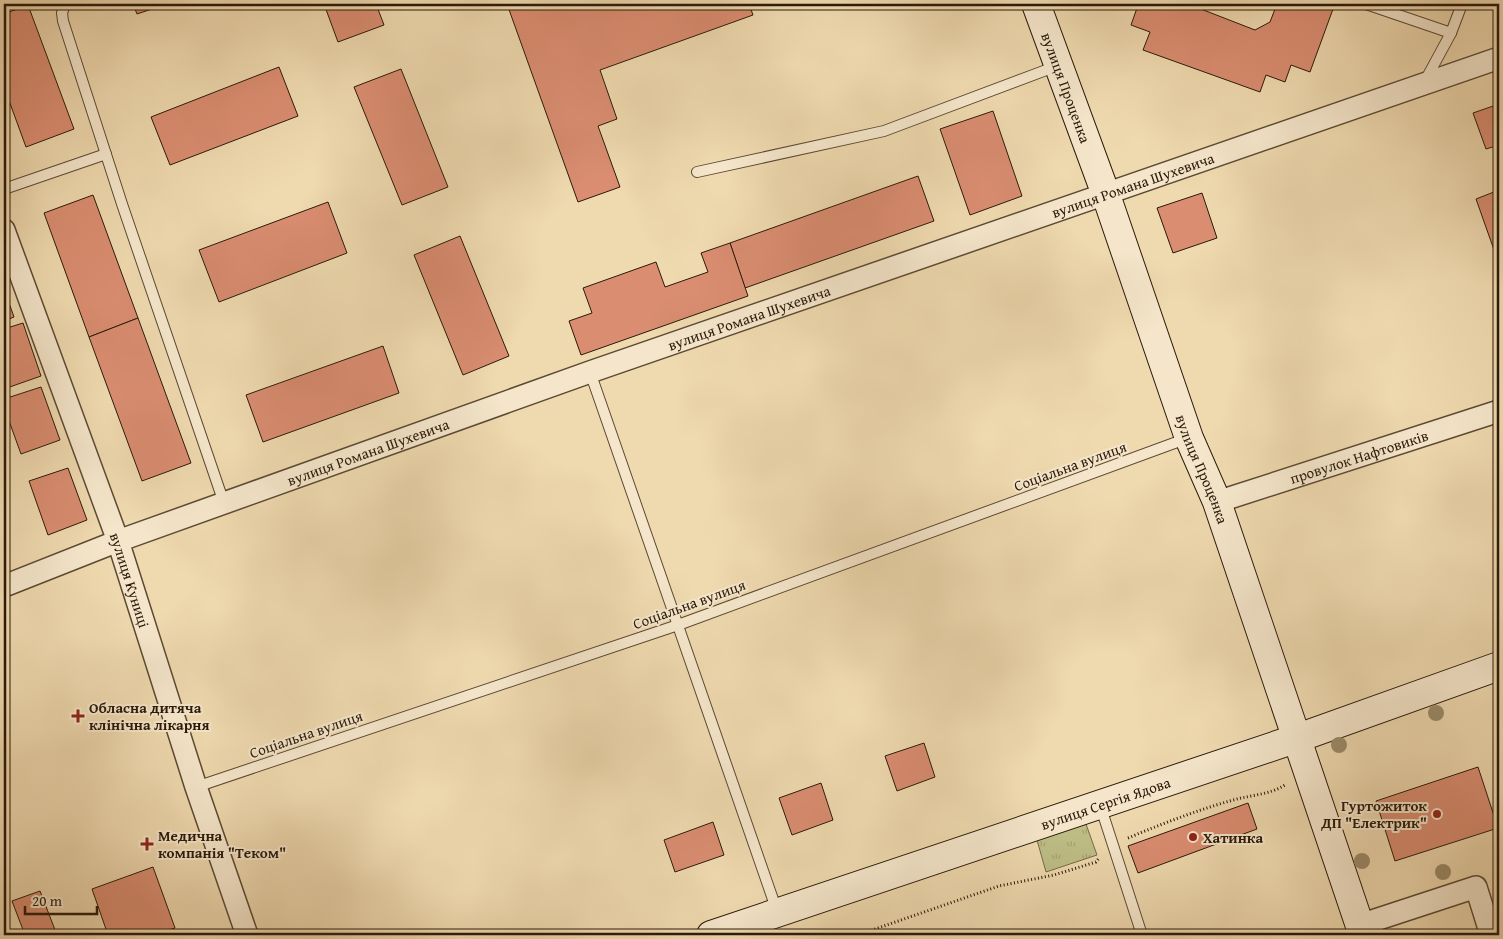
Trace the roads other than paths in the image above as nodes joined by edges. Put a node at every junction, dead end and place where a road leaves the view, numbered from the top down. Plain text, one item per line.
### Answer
1 (65, 4) edge
2 (1036, 4) edge
3 (1366, 4) edge
4 (1462, 4) edge
5 (1451, 33) junction
6 (1499, 58) edge
7 (1059, 66) junction
8 (1423, 84) junction
9 (106, 154) junction
10 (697, 172) dead end
11 (4, 189) edge
12 (1105, 192) junction
13 (4, 230) edge
14 (590, 372) junction
15 (1499, 411) edge
16 (1189, 438) junction
17 (1217, 502) junction
18 (224, 503) junction
19 (118, 541) junction
20 (4, 586) edge
21 (678, 625) junction
22 (1499, 666) edge
23 (1295, 738) junction
24 (196, 787) junction
25 (1100, 804) junction
26 (778, 912) junction
27 (1362, 930) edge
28 (246, 935) edge
29 (711, 935) edge
30 (1142, 935) edge
31 (1492, 935) edge

1 - 9 lane
2 - 7 street, вулиця Проценка
3 - 5 lane
4 - 5 lane
5 - 8 lane
6 - 8 street, вулиця Романа Шухевича
7 - 10 lane
7 - 12 street, вулиця Проценка
8 - 12 street, вулиця Романа Шухевича
9 - 11 lane
9 - 18 lane
12 - 14 street, вулиця Романа Шухевича
12 - 16 street, вулиця Проценка
13 - 19 street, вулиця Куниці
14 - 18 street, вулиця Романа Шухевича
14 - 21 lane
15 - 17 street, провулок Нафтовиків
16 - 17 street, вулиця Проценка
16 - 21 lane, Соціальна вулиця
17 - 23 street, вулиця Проценка
18 - 19 street, вулиця Романа Шухевича
19 - 20 street, вулиця Романа Шухевича
19 - 24 street, вулиця Куниці
21 - 24 lane, Соціальна вулиця
21 - 26 lane
22 - 23 street, вулиця Сергія Ядова
23 - 25 street, вулиця Сергія Ядова
23 - 27 street, вулиця Проценка
24 - 28 street, вулиця Куниці
25 - 26 street, вулиця Сергія Ядова
25 - 30 lane
26 - 29 street, вулиця Сергія Ядова
27 - 31 street

